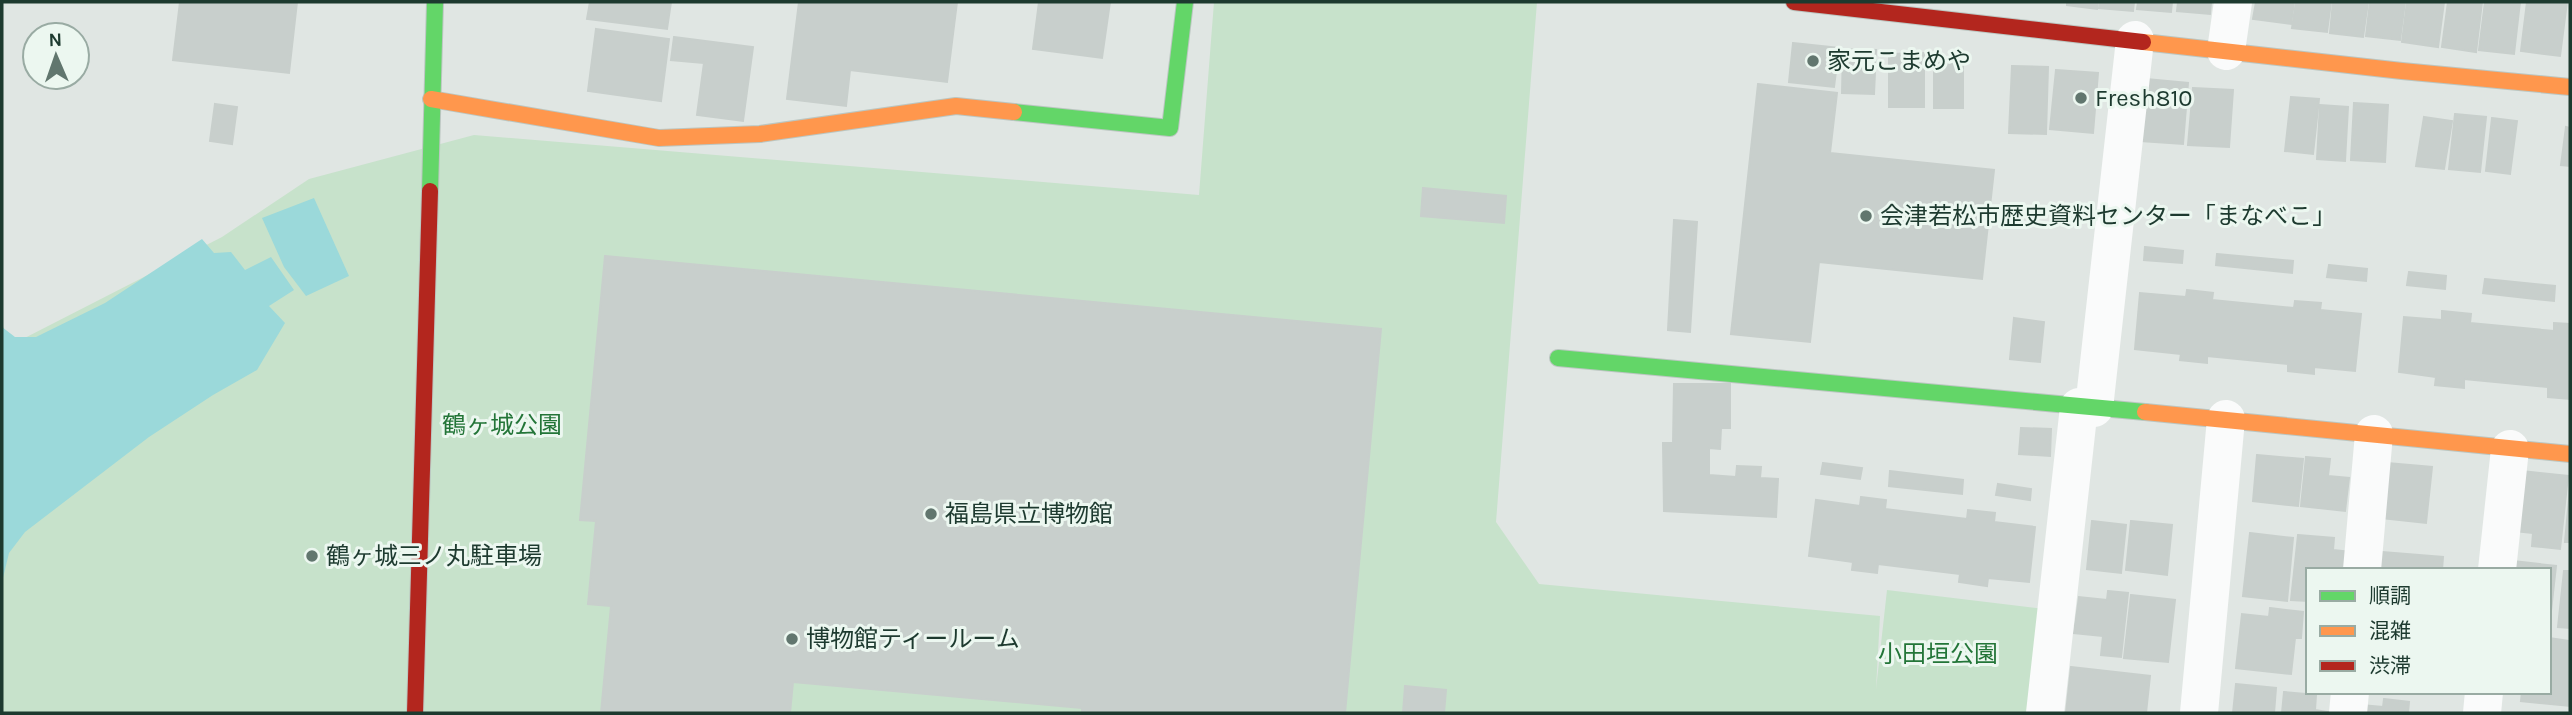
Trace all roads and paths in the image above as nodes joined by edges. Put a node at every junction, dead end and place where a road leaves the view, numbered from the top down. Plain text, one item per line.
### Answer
1 (435, 2) edge
2 (1185, 2) edge
3 (1794, 2) edge
4 (2233, 2) edge
5 (2135, 40) junction
6 (2226, 51) junction
7 (2570, 87) edge
8 (431, 99) junction
9 (1558, 358) dead end
10 (2086, 408) junction
11 (2226, 419) junction
12 (2374, 434) junction
13 (2510, 449) junction
14 (2570, 454) edge
15 (2362, 568) edge
16 (2497, 568) edge
17 (2350, 694) edge
18 (2484, 694) edge
19 (415, 713) edge
20 (2045, 713) edge
21 (2199, 713) edge
22 (2348, 713) edge
23 (2482, 713) edge

1 - 8 street
2 - 8 street
3 - 5 street
4 - 6 street
5 - 6 street
5 - 10 street
6 - 7 street
8 - 19 street
9 - 10 street
10 - 11 street
10 - 20 street
11 - 12 street
11 - 21 street
12 - 13 street
12 - 15 street
13 - 14 street
13 - 16 street
17 - 22 street
18 - 23 street

